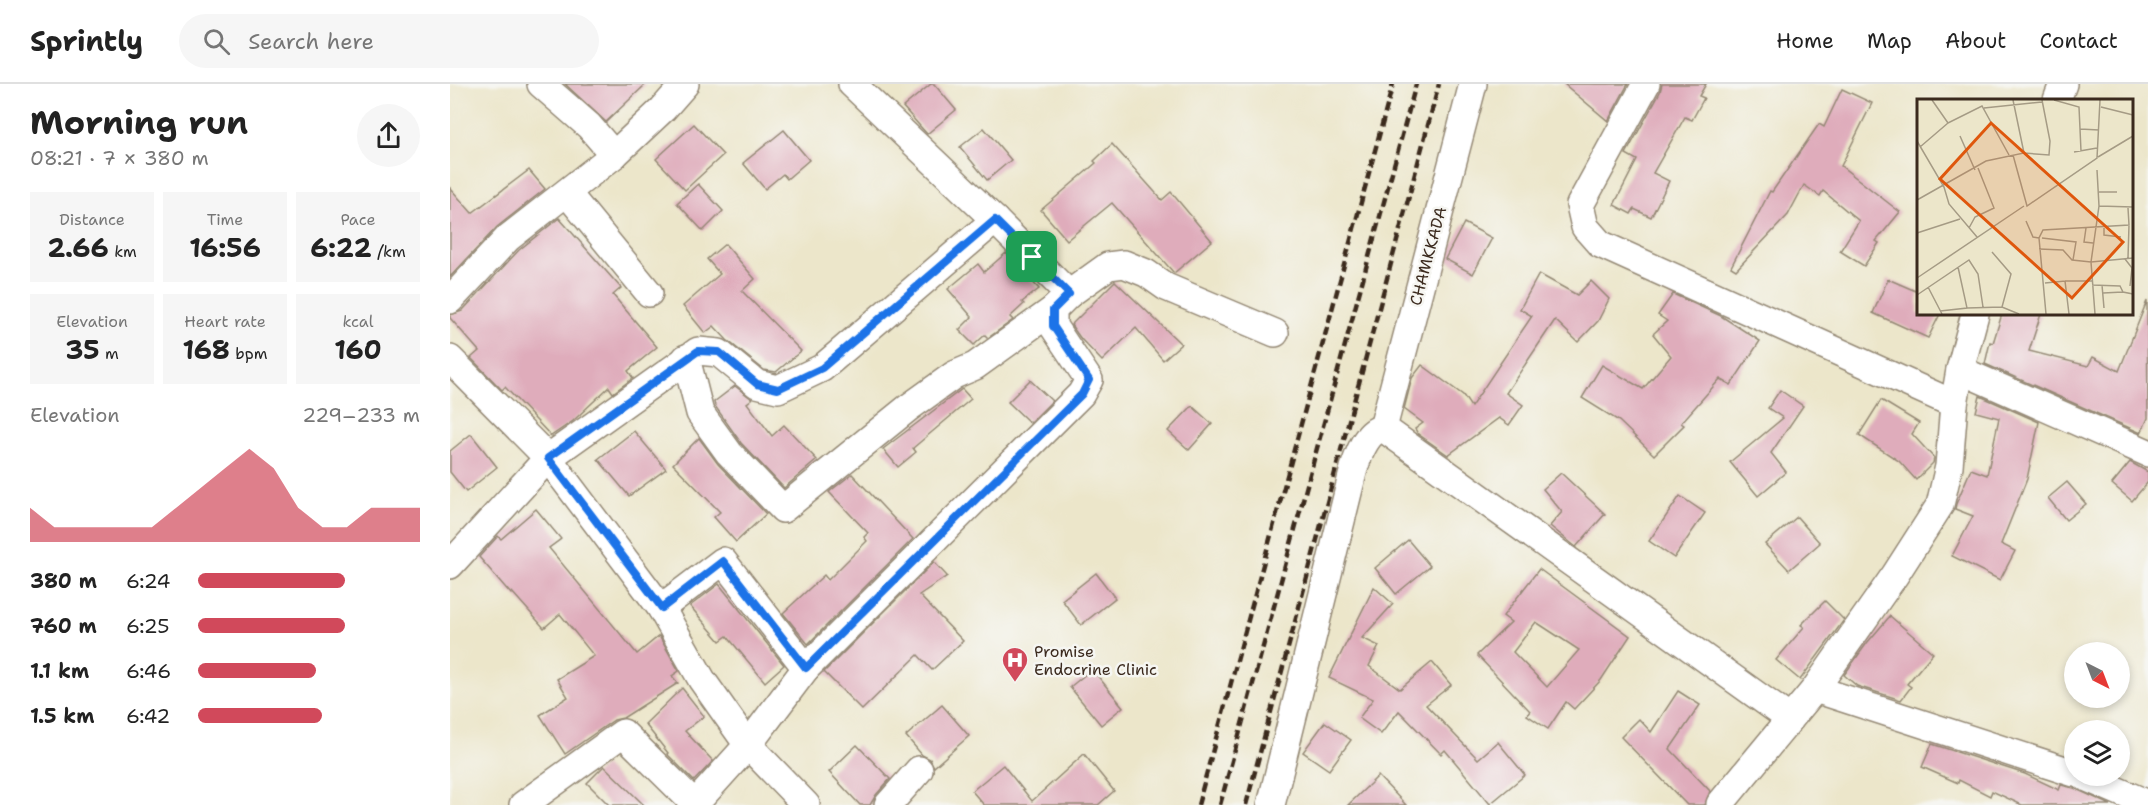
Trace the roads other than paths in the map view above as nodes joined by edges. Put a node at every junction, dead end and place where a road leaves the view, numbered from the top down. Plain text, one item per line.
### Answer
1 (541, 84) edge
2 (685, 84) edge
3 (852, 84) edge
4 (1473, 84) edge
5 (1646, 84) edge
6 (2063, 84) edge
7 (2056, 99) edge
8 (614, 155) junction
9 (567, 193) junction
10 (995, 220) junction
11 (649, 294) dead end
12 (450, 300) edge
13 (1061, 302) junction
14 (1975, 315) edge
15 (1275, 333) dead end
16 (686, 358) junction
17 (450, 359) edge
18 (1960, 370) junction
19 (1954, 404) junction
20 (1383, 428) junction
21 (2148, 453) edge
22 (548, 458) junction
23 (450, 565) edge
24 (662, 608) junction
25 (806, 668) junction
26 (1815, 689) junction
27 (1790, 719) junction
28 (748, 745) junction
29 (919, 770) dead end
30 (2064, 770) edge
31 (2106, 786) edge
32 (2148, 804) edge
33 (523, 805) edge
34 (694, 805) edge
35 (806, 805) edge
36 (888, 805) edge
37 (1271, 805) edge
38 (1720, 805) edge

1 - 8 street
2 - 8 street
3 - 10 street
4 - 20 street, CHAMKKADA
5 - 19 street
6 - 7 street
8 - 9 street
9 - 11 street
9 - 12 street
10 - 13 street
10 - 16 street
13 - 15 street
13 - 16 street
13 - 25 street
14 - 18 street
16 - 22 street
17 - 22 street
18 - 19 street
18 - 21 street
19 - 26 street
20 - 27 street
20 - 37 street
22 - 23 street
22 - 24 street
24 - 25 street
24 - 28 street
25 - 28 street
26 - 27 street
26 - 30 street
27 - 38 street
28 - 34 street
28 - 35 street
29 - 36 street
31 - 32 street
33 - 34 street

